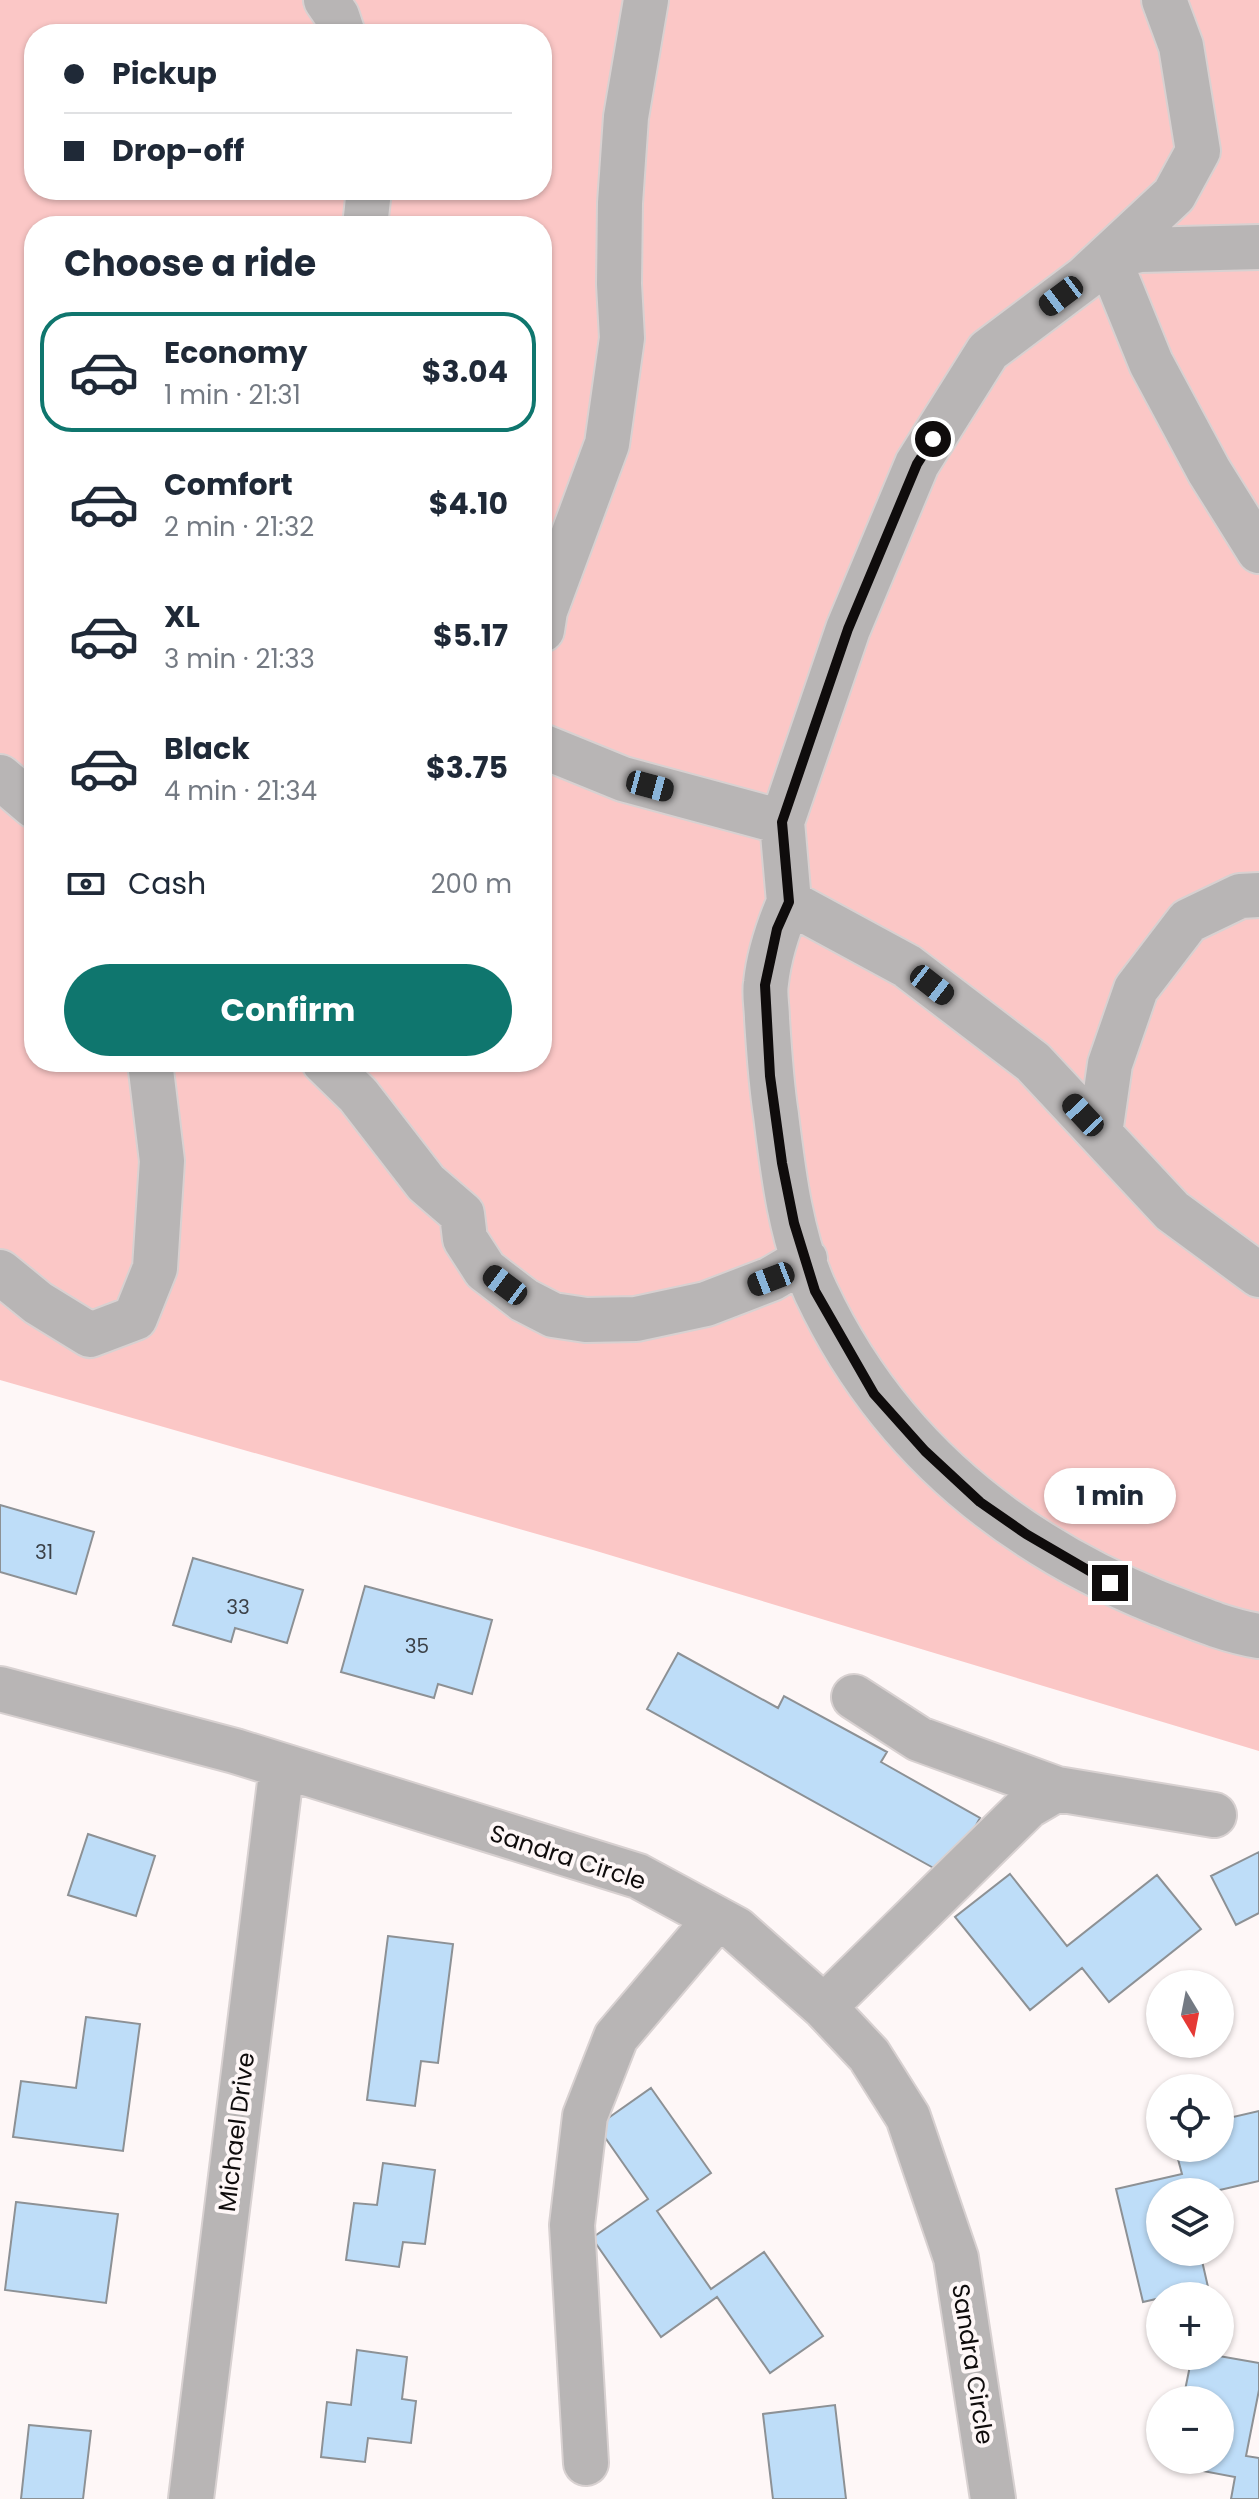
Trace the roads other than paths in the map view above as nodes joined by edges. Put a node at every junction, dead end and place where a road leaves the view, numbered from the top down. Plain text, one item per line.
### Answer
1 (326, 0) edge
2 (646, 0) edge
3 (1164, 0) edge
4 (340, 24) edge
5 (1259, 247) edge
6 (1108, 257) junction
7 (1259, 551) edge
8 (552, 592) edge
9 (552, 750) edge
10 (0, 777) edge
11 (24, 797) edge
12 (782, 822) junction
13 (1259, 895) edge
14 (789, 902) junction
15 (151, 1072) edge
16 (334, 1072) edge
17 (1100, 1133) junction
18 (805, 1259) junction
19 (0, 1272) edge
20 (1259, 1275) edge
21 (1259, 1636) edge
22 (0, 1689) edge
23 (854, 1697) dead end
24 (282, 1766) junction
25 (1057, 1789) junction
26 (1214, 1815) dead end
27 (716, 1919) junction
28 (824, 2007) junction
29 (586, 2463) dead end
30 (191, 2499) edge
31 (993, 2499) edge

1 - 4 street
2 - 8 street
3 - 6 street
5 - 6 street
6 - 7 street
6 - 12 street
9 - 12 street
10 - 11 street
12 - 14 street
13 - 17 street
14 - 17 street
14 - 18 street
15 - 19 street
16 - 18 street
17 - 20 street
18 - 21 street
22 - 24 street, Sandra Circle
23 - 25 street
24 - 27 street, Sandra Circle
24 - 30 street, Michael Drive
25 - 26 street
25 - 28 street
27 - 28 street, Sandra Circle
27 - 29 street
28 - 31 street, Sandra Circle

